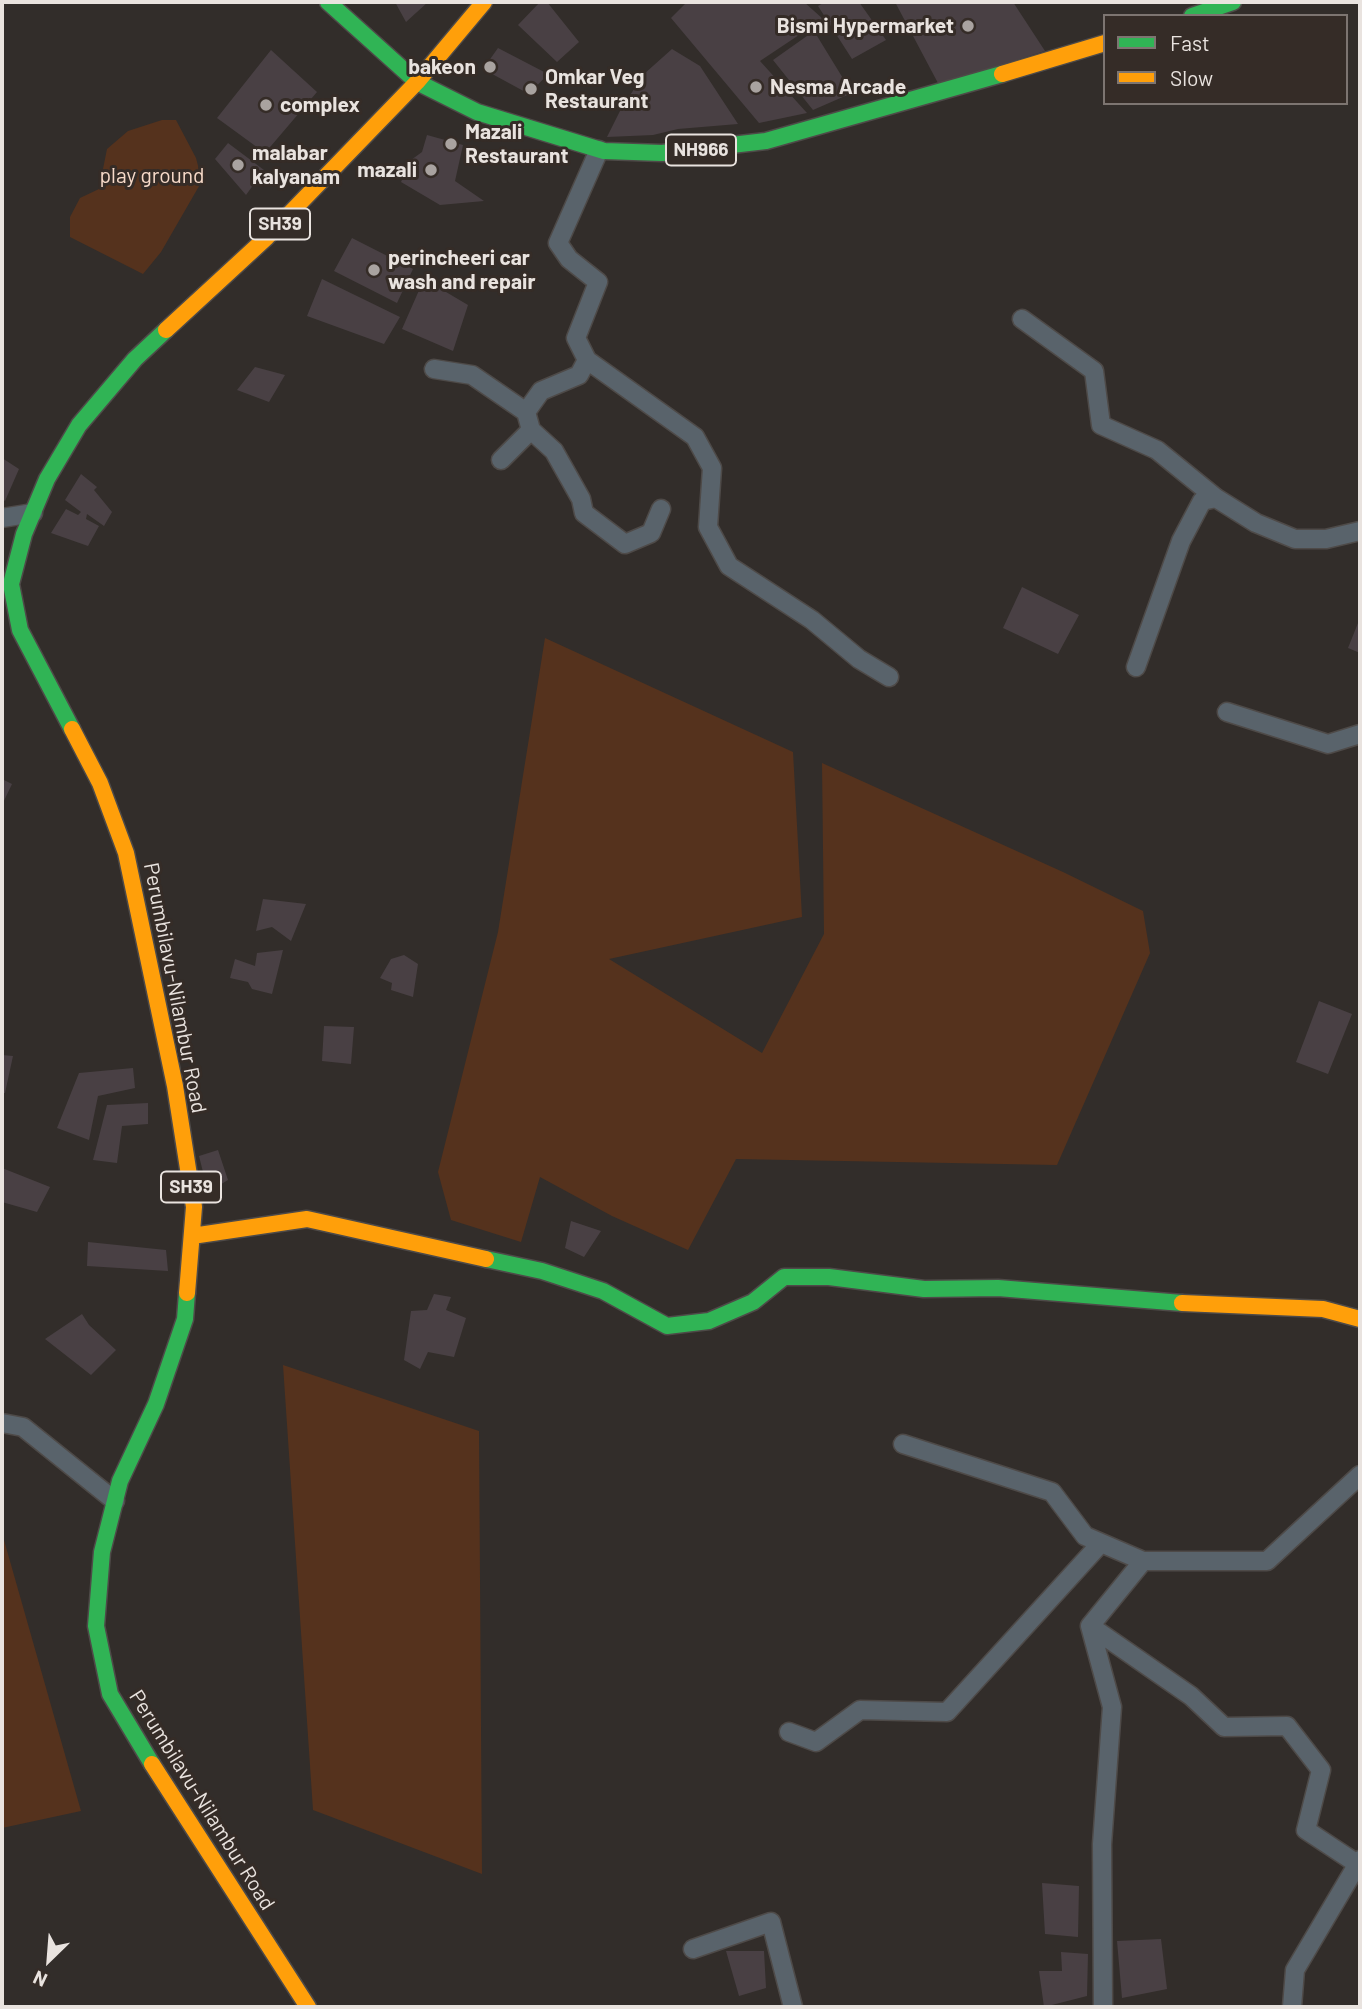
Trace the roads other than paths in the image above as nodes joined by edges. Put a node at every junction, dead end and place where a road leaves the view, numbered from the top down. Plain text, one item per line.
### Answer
1 (328, 2) edge
2 (484, 2) edge
3 (1233, 2) edge
4 (1198, 14) edge
5 (1103, 44) edge
6 (417, 82) junction
7 (600, 150) junction
8 (1021, 319) dead end
9 (587, 360) junction
10 (434, 369) dead end
11 (526, 412) junction
12 (531, 430) junction
13 (501, 460) dead end
14 (1216, 498) junction
15 (661, 509) dead end
16 (33, 513) junction
17 (2, 519) edge
18 (1360, 531) edge
19 (1136, 667) dead end
20 (888, 677) dead end
21 (1227, 712) dead end
22 (1360, 734) edge
23 (192, 1236) junction
24 (1360, 1319) edge
25 (2, 1423) edge
26 (903, 1444) dead end
27 (1360, 1475) edge
28 (115, 1501) junction
29 (1101, 1543) junction
30 (1143, 1561) junction
31 (1090, 1626) junction
32 (789, 1732) dead end
33 (1360, 1862) edge
34 (693, 1949) dead end
35 (308, 2007) edge
36 (793, 2007) edge
37 (1102, 2007) edge
38 (1292, 2007) edge

1 - 6 main road, NH966
2 - 6 main road, Perumbilavu-Nilambur Road
3 - 4 main road
5 - 7 main road, NH966
6 - 7 main road, NH966
6 - 16 main road, Perumbilavu-Nilambur Road / SH39
7 - 9 street
8 - 14 street
9 - 11 street
9 - 20 street
10 - 11 street
11 - 12 street
12 - 13 street
12 - 15 street
14 - 18 street
14 - 19 street
16 - 17 street
16 - 23 main road, Perumbilavu-Nilambur Road / SH39
21 - 22 street
23 - 24 main road
23 - 28 main road, Perumbilavu-Nilambur Road / SH39
25 - 28 street
26 - 29 street
27 - 30 street
28 - 35 main road, Perumbilavu-Nilambur Road / SH39
29 - 30 street
29 - 32 street
30 - 31 street
31 - 33 street
31 - 37 street
33 - 38 street
34 - 36 street

